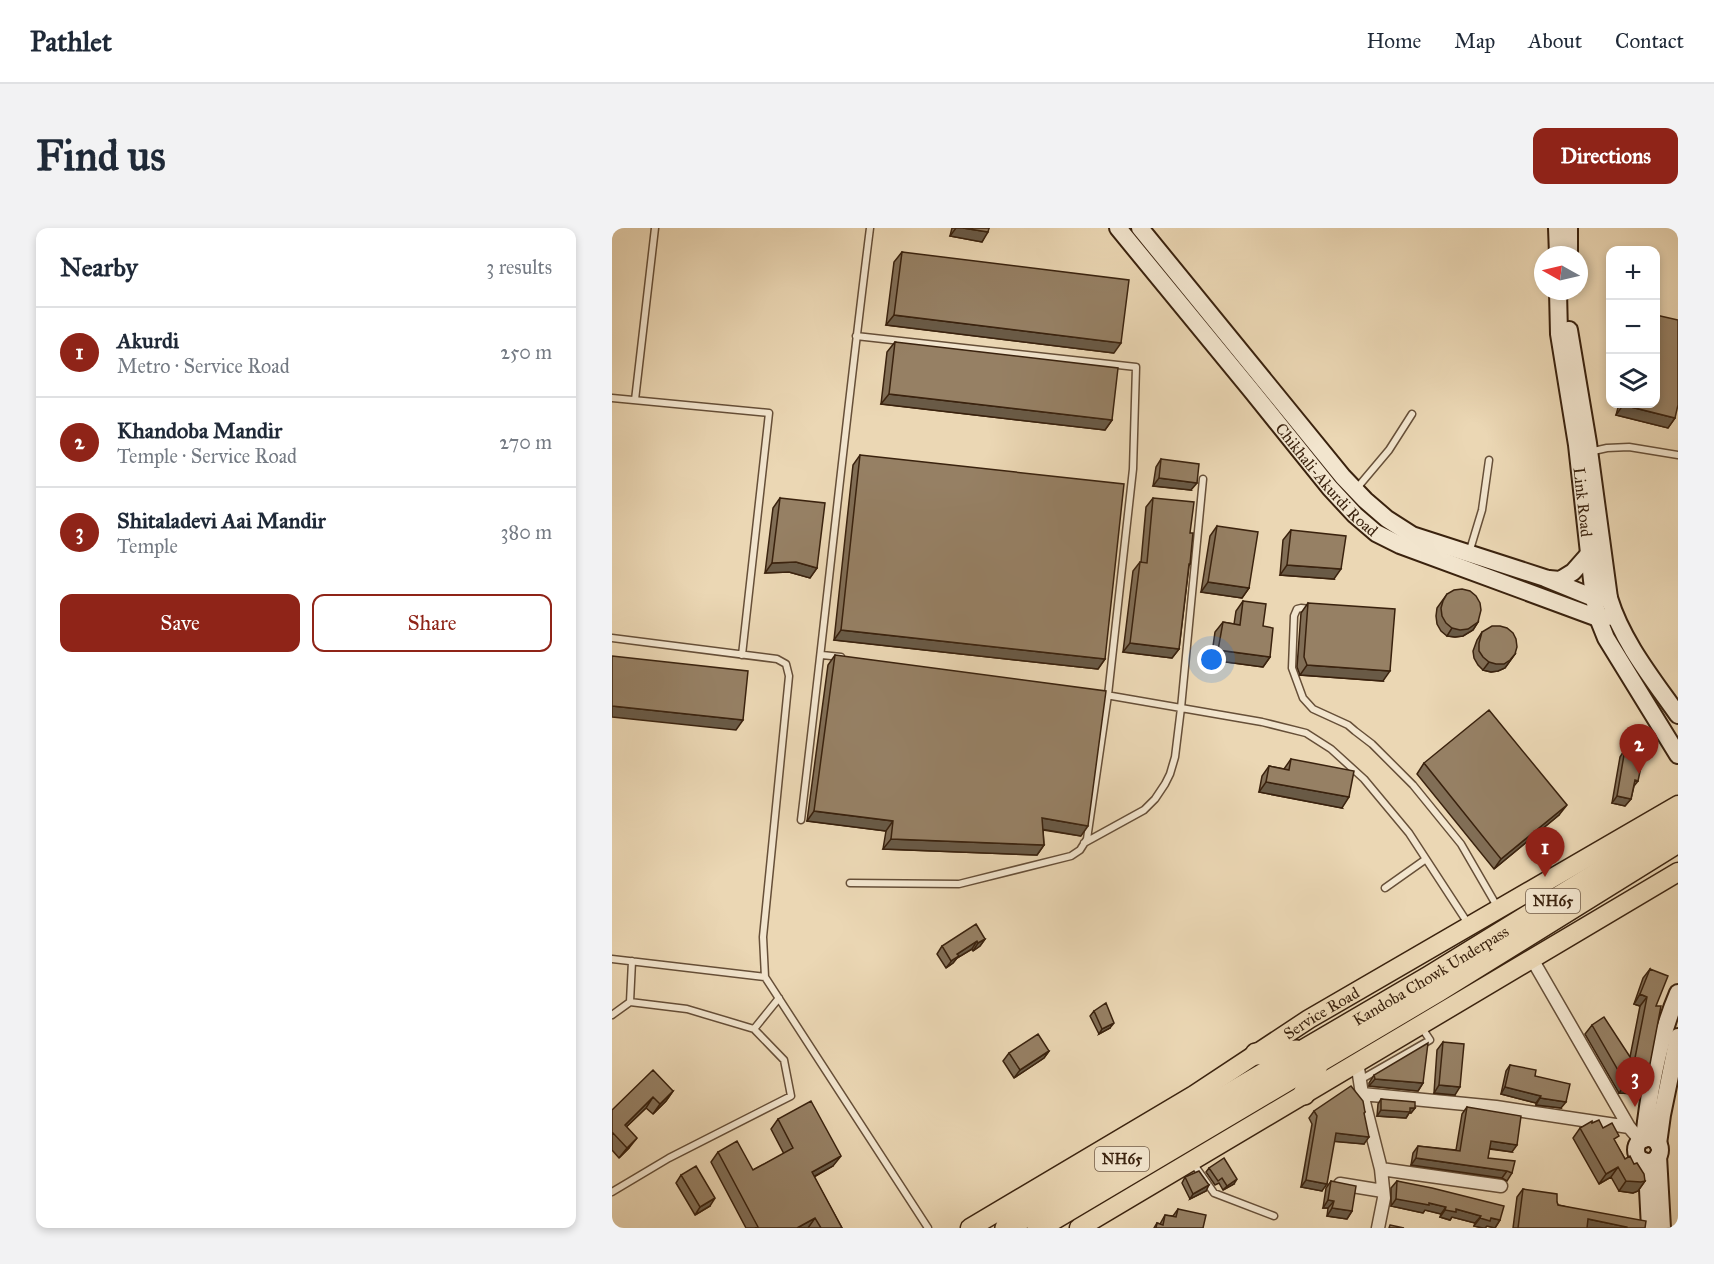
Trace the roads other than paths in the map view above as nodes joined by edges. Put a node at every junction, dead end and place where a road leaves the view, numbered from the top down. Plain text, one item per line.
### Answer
1 (655, 228) edge
2 (870, 228) edge
3 (1118, 228) edge
4 (1140, 228) edge
5 (1557, 228) edge
6 (1569, 228) edge
7 (1558, 246) edge
8 (1569, 246) edge
9 (1558, 300) edge
10 (1568, 300) edge
11 (856, 336) junction
12 (612, 398) edge
13 (634, 400) junction
14 (1412, 414) dead end
15 (1584, 447) junction
16 (1678, 455) edge
17 (1489, 460) dead end
18 (1203, 479) dead end
19 (1355, 490) junction
20 (1468, 553) junction
21 (1588, 555) junction
22 (1545, 578) junction
23 (1602, 598) junction
24 (1313, 609) edge
25 (1606, 617) junction
26 (612, 638) edge
27 (742, 654) junction
28 (822, 655) junction
29 (844, 658) edge
30 (1096, 694) edge
31 (1108, 695) junction
32 (1181, 708) junction
33 (1678, 715) edge
34 (1678, 754) edge
35 (1678, 805) edge
36 (801, 820) dead end
37 (1678, 824) edge
38 (1678, 842) edge
39 (1084, 844) junction
40 (1426, 859) junction
41 (1678, 872) edge
42 (850, 883) dead end
43 (1385, 888) dead end
44 (1498, 909) junction
45 (1470, 925) junction
46 (612, 959) edge
47 (1532, 959) junction
48 (632, 961) junction
49 (765, 977) junction
50 (1678, 993) edge
51 (779, 998) junction
52 (630, 1002) junction
53 (612, 1015) edge
54 (1420, 1025) junction
55 (754, 1029) junction
56 (1678, 1037) edge
57 (1256, 1054) junction
58 (1311, 1057) junction
59 (1357, 1062) junction
60 (1360, 1080) junction
61 (1304, 1094) junction
62 (1362, 1094) junction
63 (1629, 1126) junction
64 (1649, 1148) junction
65 (1191, 1161) junction
66 (1380, 1169) junction
67 (1331, 1182) edge
68 (1502, 1186) dead end
69 (1383, 1191) junction
70 (612, 1192) edge
71 (1274, 1216) dead end
72 (1650, 1225) edge
73 (928, 1228) edge
74 (970, 1228) edge
75 (1006, 1228) edge
76 (1038, 1228) edge
77 (1079, 1228) edge
78 (1378, 1228) edge

1 - 13 lane
2 - 11 lane
3 - 25 main road, Chikhali-Akurdi Road
4 - 19 main road, Chikhali-Akurdi Road
5 - 7 main road
6 - 8 main road
9 - 15 main road, Link Road
10 - 15 main road, Link Road
11 - 28 lane
11 - 31 lane
12 - 13 lane
13 - 27 lane
14 - 19 lane
15 - 16 lane
15 - 21 main road, Link Road
15 - 23 main road, Link Road
17 - 20 lane
18 - 32 lane
19 - 20 main road, Chikhali-Akurdi Road
20 - 22 main road, Chikhali-Akurdi Road
21 - 22 main road
21 - 23 main road, Link Road
22 - 23 main road, Chikhali-Akurdi Road
23 - 25 main road, Link Road
24 - 44 lane
25 - 33 main road, Link Road
25 - 34 main road, Link Road
26 - 27 lane
27 - 49 lane
28 - 29 lane
28 - 36 lane
30 - 31 lane
31 - 32 lane
31 - 39 lane
32 - 39 lane
32 - 40 lane
35 - 44 main road, Service Road
37 - 58 highway, Kandoba Chowk Underpass / NH65
38 - 58 highway, Kandoba Chowk Underpass / NH65
39 - 42 lane
40 - 43 lane
40 - 45 lane
41 - 47 main road
44 - 45 main road, Service Road
45 - 57 main road, Service Road
46 - 48 lane
47 - 54 main road
47 - 63 street
48 - 49 lane
48 - 52 lane
49 - 51 lane
50 - 64 main road
51 - 55 lane
51 - 73 lane
52 - 53 lane
52 - 55 lane
54 - 59 main road
54 - 60 lane
55 - 70 lane
56 - 64 main road
57 - 58 highway
57 - 74 main road, Service Road
58 - 61 highway
58 - 75 highway, NH65
58 - 76 highway, NH65
59 - 60 street
59 - 61 main road
60 - 62 street
61 - 65 main road
62 - 63 street
62 - 66 street
63 - 64 street
64 - 72 main road
65 - 71 lane
65 - 77 main road
66 - 68 street
66 - 69 street
67 - 69 street
69 - 78 street

